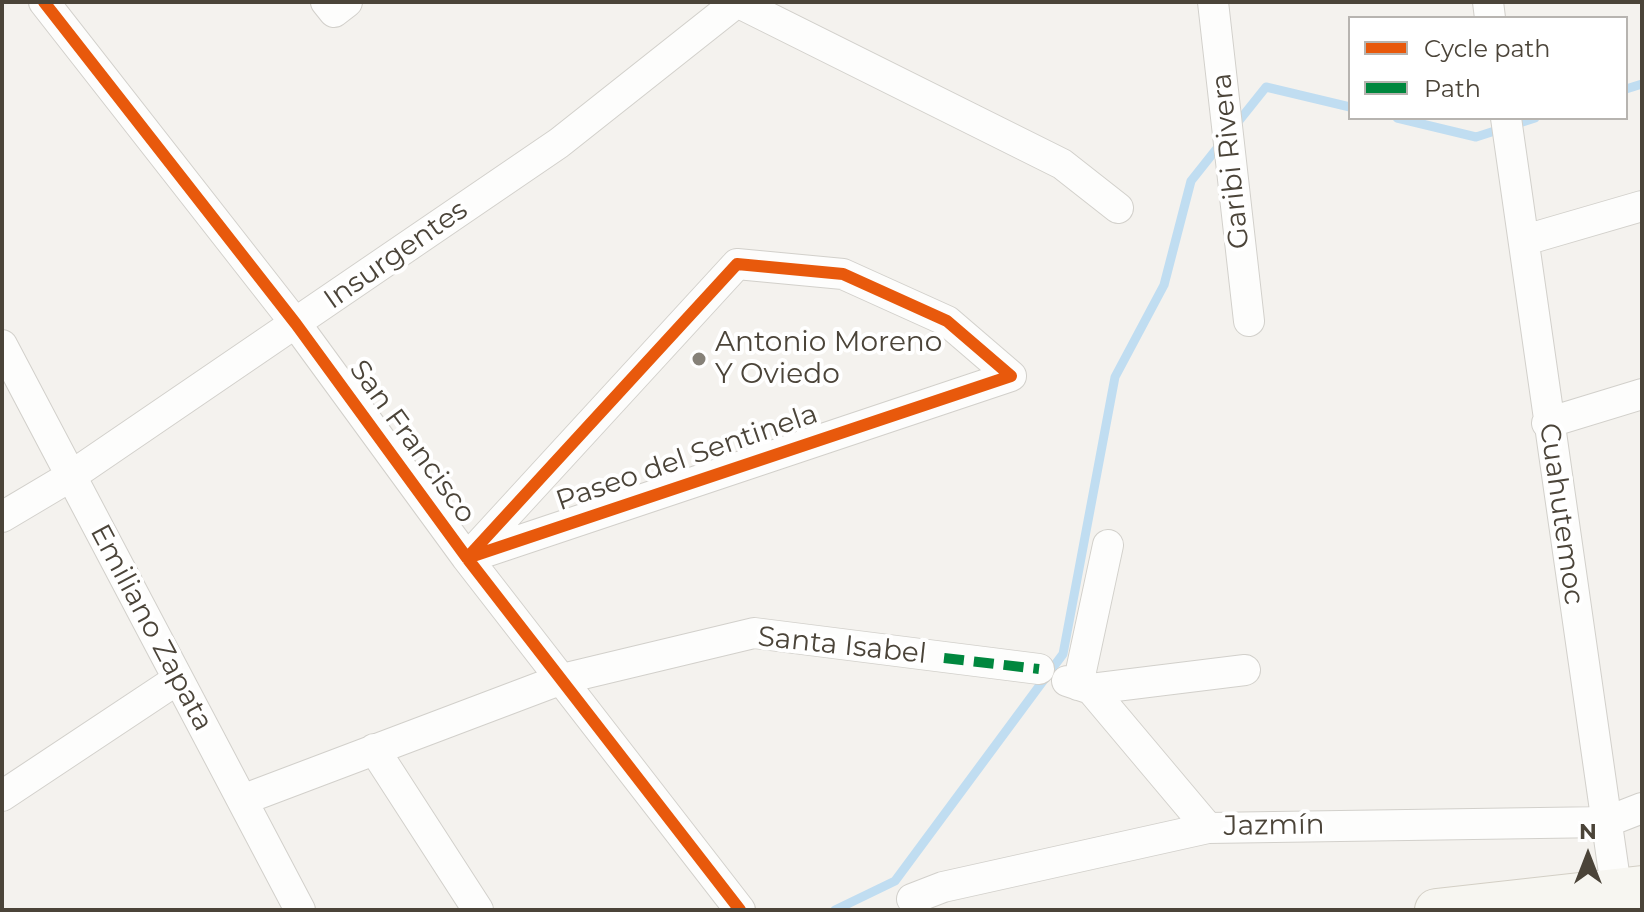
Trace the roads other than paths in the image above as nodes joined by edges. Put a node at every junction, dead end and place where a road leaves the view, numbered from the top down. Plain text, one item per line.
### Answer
1 (44, 2) edge
2 (326, 2) edge
3 (347, 2) edge
4 (737, 2) edge
5 (1213, 2) edge
6 (1508, 132) edge
7 (1642, 206) edge
8 (1118, 208) dead end
9 (1525, 240) junction
10 (1249, 321) dead end
11 (296, 324) junction
12 (2, 345) edge
13 (1642, 394) edge
14 (1547, 423) junction
15 (71, 476) junction
16 (2, 517) edge
17 (1108, 545) dead end
18 (467, 558) junction
19 (1039, 669) dead end
20 (1245, 670) dead end
21 (178, 679) junction
22 (562, 679) junction
23 (1078, 685) junction
24 (374, 749) junction
25 (2, 796) edge
26 (242, 800) junction
27 (1642, 808) edge
28 (1606, 822) junction
29 (1208, 828) junction
30 (1626, 896) edge
31 (912, 899) dead end
32 (300, 910) edge
33 (478, 910) edge
34 (740, 910) edge
35 (1436, 910) edge

1 - 11 street, San Francisco
2 - 3 street
4 - 8 street
4 - 11 street, Insurgentes
5 - 10 street, Garibi Rivera
6 - 9 street, Cuahutemoc
7 - 9 street
9 - 14 street, Cuahutemoc
11 - 15 street, Insurgentes
11 - 18 street, San Francisco
12 - 15 street, Emiliano Zapata
13 - 14 street
14 - 28 street, Cuahutemoc
15 - 16 street, Insurgentes
15 - 21 street, Emiliano Zapata
17 - 23 street
18 - 18 street, Paseo del Sentinela
18 - 22 street, San Francisco
19 - 22 street, Santa Isabel
20 - 23 street
21 - 25 street
21 - 26 street, Emiliano Zapata
22 - 24 street, Santa Isabel
22 - 34 street, San Francisco
23 - 29 street
24 - 26 street, Santa Isabel
24 - 33 street
26 - 32 street, Emiliano Zapata
27 - 28 street, Jazmín
28 - 29 street, Jazmín
28 - 30 street, Cuahutemoc
29 - 31 street, Jazmín
30 - 35 street

